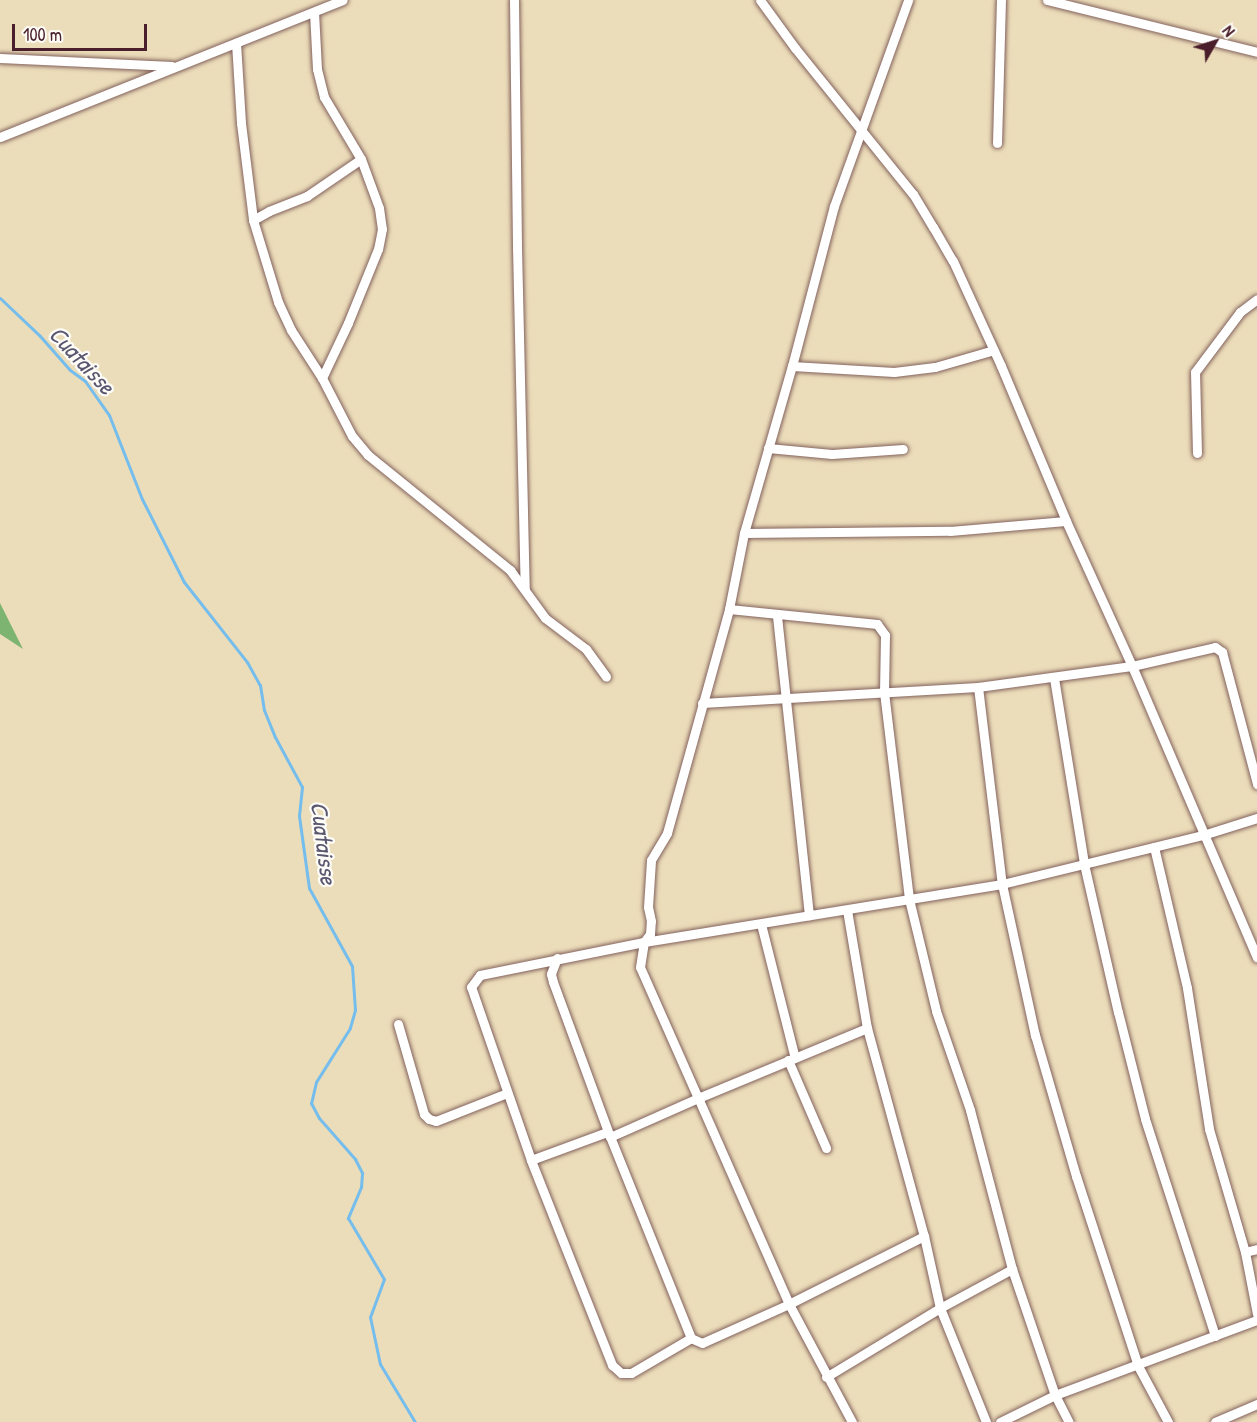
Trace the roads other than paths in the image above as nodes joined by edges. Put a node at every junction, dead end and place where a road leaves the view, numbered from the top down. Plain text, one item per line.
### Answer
1 (343, 0) edge
2 (514, 0) edge
3 (760, 0) edge
4 (908, 0) edge
5 (1001, 0) edge
6 (1047, 0) edge
7 (314, 12) junction
8 (236, 43) junction
9 (1257, 52) edge
10 (0, 58) edge
11 (177, 67) junction
12 (862, 131) junction
13 (0, 137) edge
14 (997, 143) dead end
15 (362, 159) junction
16 (253, 220) junction
17 (1257, 299) edge
18 (994, 350) junction
19 (792, 366) junction
20 (322, 378) junction
21 (768, 448) junction
22 (903, 449) dead end
23 (1197, 453) dead end
24 (1066, 521) junction
25 (744, 533) junction
26 (525, 589) junction
27 (729, 609) junction
28 (777, 616) junction
29 (1132, 666) junction
30 (606, 677) dead end
31 (1054, 678) junction
32 (978, 687) junction
33 (884, 692) junction
34 (788, 699) junction
35 (702, 703) junction
36 (1257, 784) edge
37 (1257, 818) edge
38 (1203, 835) junction
39 (1154, 847) junction
40 (1084, 864) junction
41 (1002, 884) junction
42 (909, 899) junction
43 (847, 910) junction
44 (810, 915) junction
45 (761, 924) junction
46 (644, 942) junction
47 (1257, 957) edge
48 (557, 958) junction
49 (398, 1024) dead end
50 (867, 1028) junction
51 (792, 1059) junction
52 (507, 1093) junction
53 (698, 1098) junction
54 (608, 1134) junction
55 (826, 1148) dead end
56 (531, 1160) junction
57 (924, 1236) junction
58 (1257, 1249) edge
59 (1245, 1252) junction
60 (1012, 1269) junction
61 (789, 1304) junction
62 (940, 1308) junction
63 (1257, 1314) edge
64 (1257, 1320) edge
65 (1215, 1336) junction
66 (691, 1338) junction
67 (1138, 1366) junction
68 (826, 1377) junction
69 (1055, 1395) junction
70 (1257, 1404) edge
71 (852, 1422) edge
72 (986, 1422) edge
73 (1000, 1422) edge
74 (1069, 1422) edge
75 (1168, 1422) edge
76 (1215, 1422) edge

1 - 7 street
2 - 26 street
3 - 12 street
4 - 12 street
5 - 14 street
6 - 9 street
7 - 8 street
7 - 15 street
8 - 11 street
8 - 16 street
10 - 11 street
11 - 13 street
12 - 18 street
12 - 19 street
15 - 16 street
15 - 20 street
16 - 20 street
17 - 23 street
18 - 19 street
18 - 24 street
19 - 21 street
20 - 26 street
21 - 22 street
21 - 25 street
24 - 25 street
24 - 29 street
25 - 27 street
26 - 30 street
27 - 28 street
27 - 35 street
28 - 33 street
28 - 34 street
29 - 31 street
29 - 36 street
29 - 38 street
31 - 32 street
31 - 40 street
32 - 33 street
32 - 41 street
33 - 34 street
33 - 42 street
34 - 35 street
34 - 44 street
35 - 46 street
37 - 38 street
38 - 39 street
38 - 47 street
39 - 40 street
39 - 59 street
40 - 41 street
40 - 65 street
41 - 42 street
41 - 67 street
42 - 43 street
42 - 60 street
43 - 44 street
43 - 50 street
44 - 45 street
45 - 46 street
45 - 51 street
46 - 48 street
46 - 53 street
48 - 52 street
48 - 54 street
49 - 52 street
50 - 51 street
50 - 57 street
51 - 53 street
51 - 55 street
52 - 56 street
53 - 54 street
53 - 61 street
54 - 56 street
54 - 66 street
56 - 66 street
57 - 61 street
57 - 62 street
58 - 59 street
59 - 63 street
60 - 62 street
60 - 69 street
61 - 66 street
61 - 68 street
62 - 68 street
62 - 72 street
64 - 65 street
65 - 67 street
67 - 69 street
67 - 75 street
68 - 71 street
69 - 73 street
69 - 74 street
70 - 76 street

